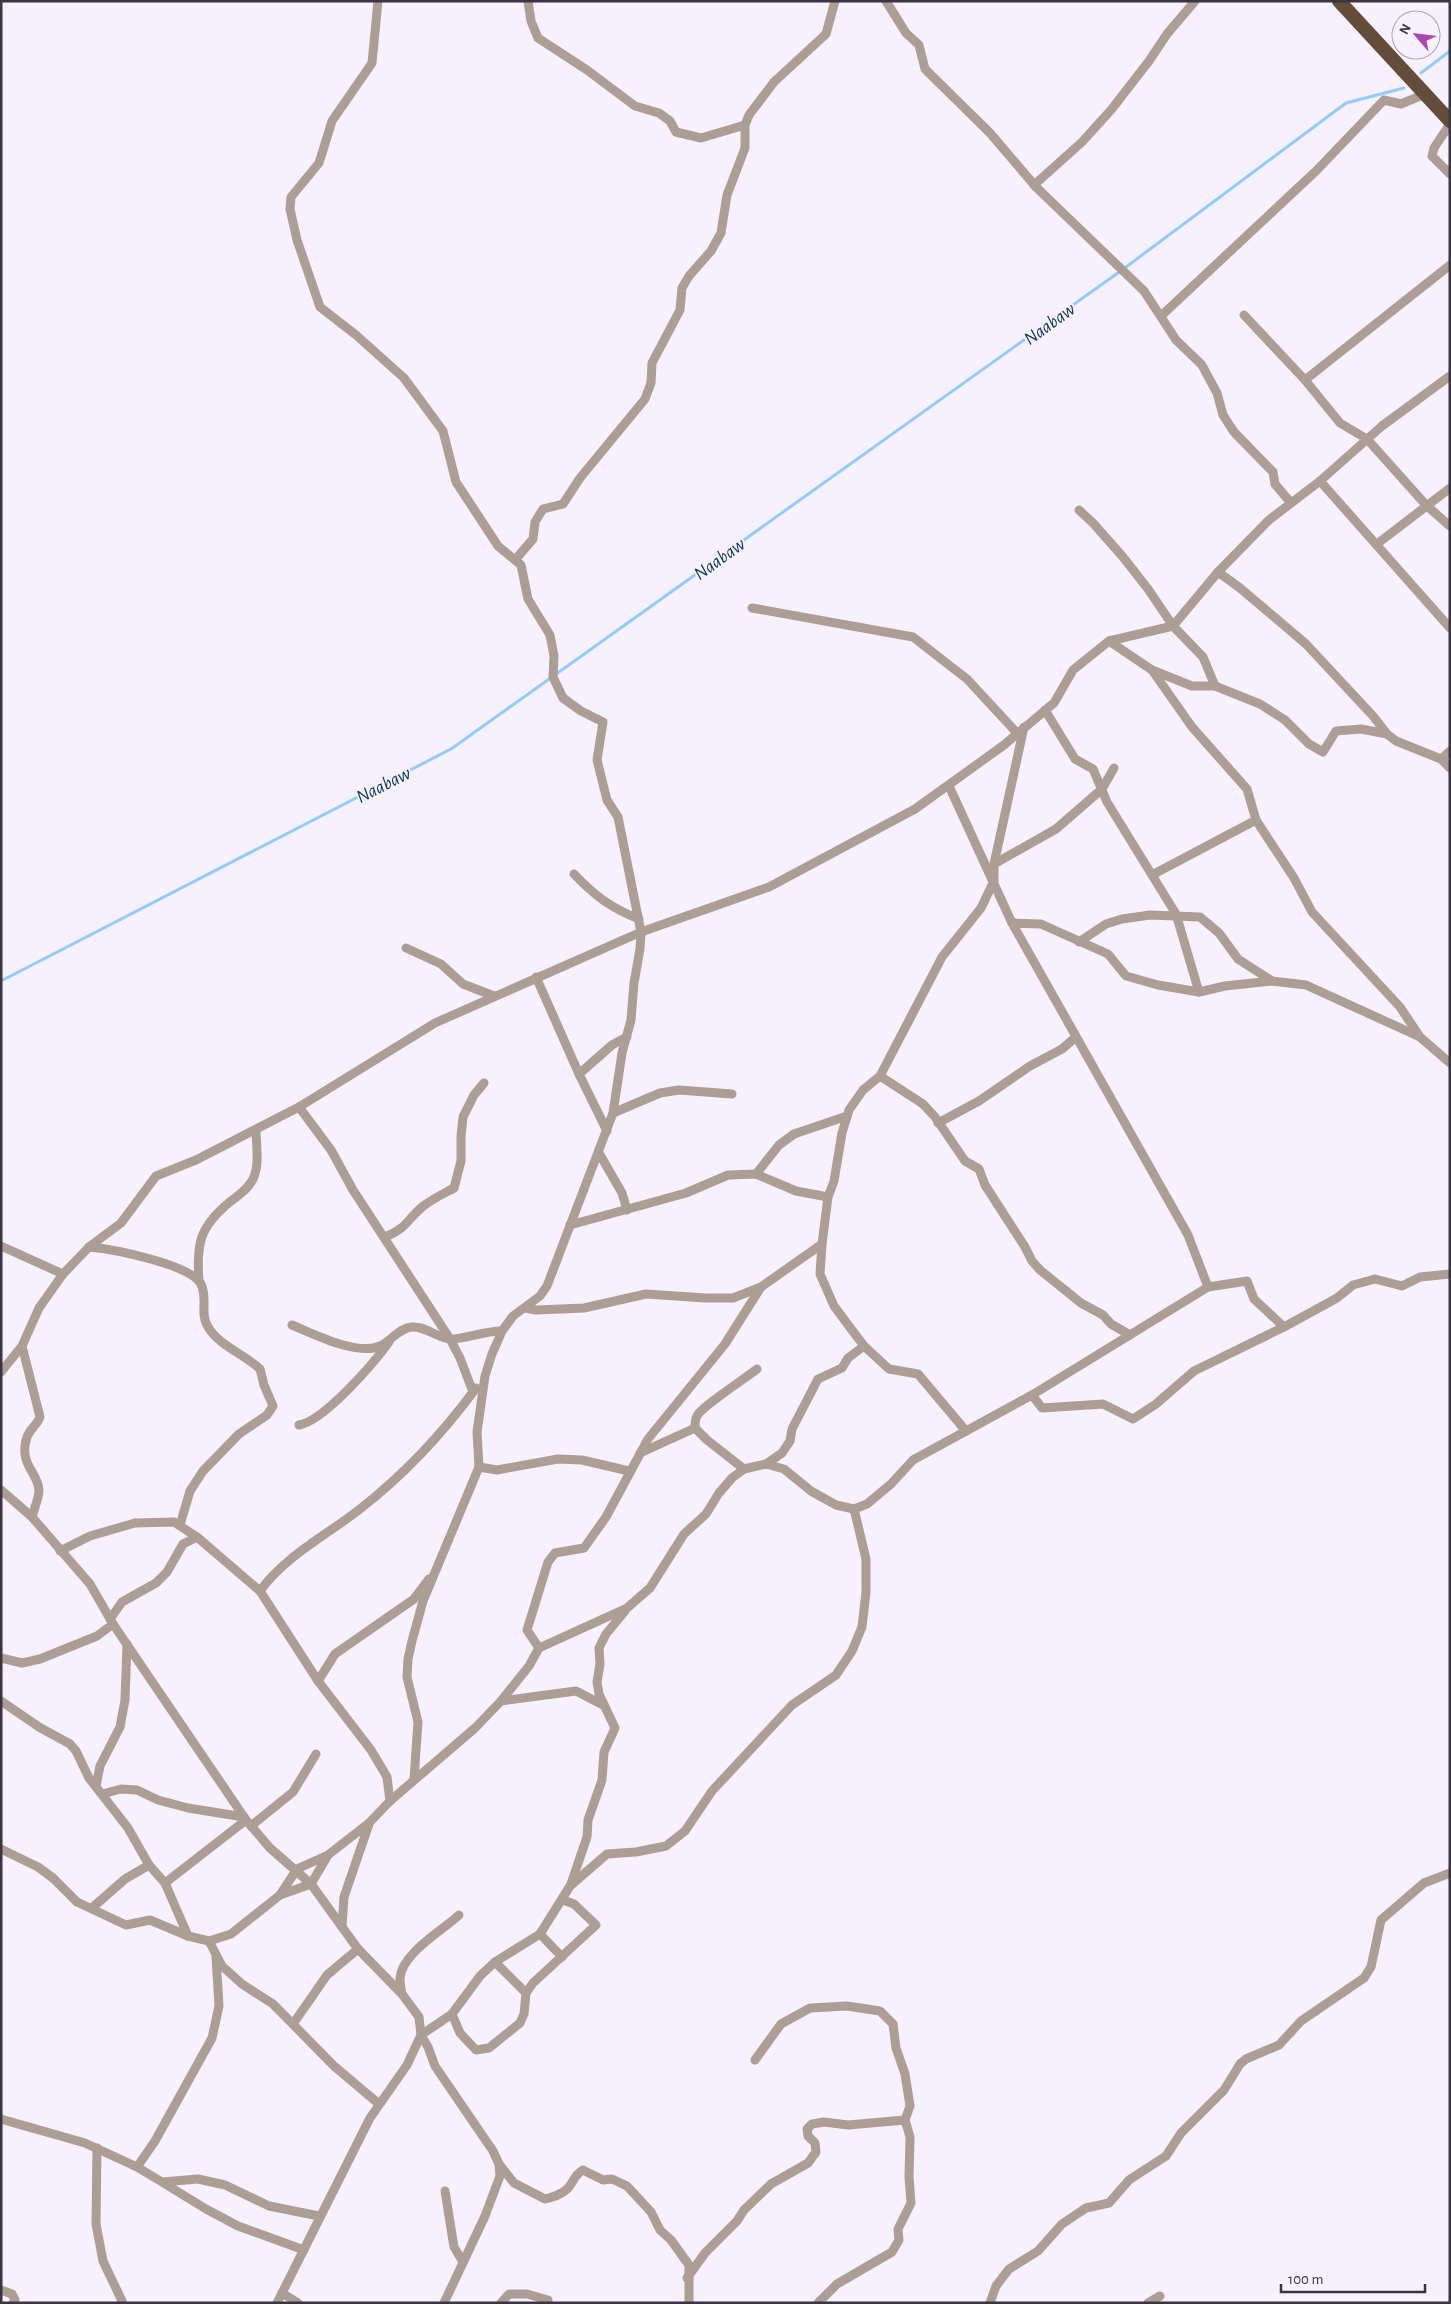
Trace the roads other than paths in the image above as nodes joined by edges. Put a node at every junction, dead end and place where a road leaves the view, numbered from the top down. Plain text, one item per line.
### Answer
1 (378, 1) edge
2 (528, 1) edge
3 (835, 1) edge
4 (886, 1) edge
5 (1195, 1) edge
6 (1339, 1) edge
7 (1425, 94) junction
8 (1450, 122) edge
9 (745, 125) junction
10 (1450, 174) edge
11 (1034, 185) junction
12 (1450, 265) edge
13 (1244, 315) dead end
14 (1161, 316) junction
15 (1450, 376) edge
16 (1305, 380) junction
17 (1367, 439) junction
18 (1320, 481) junction
19 (1450, 488) edge
20 (1291, 503) junction
21 (1426, 505) junction
22 (1078, 510) dead end
23 (1450, 526) edge
24 (1378, 544) junction
25 (515, 560) junction
26 (1218, 572) junction
27 (752, 608) dead end
28 (1173, 626) junction
29 (1450, 628) edge
30 (1109, 641) junction
31 (1152, 670) junction
32 (1215, 686) junction
33 (1045, 710) junction
34 (1020, 730) junction
35 (1387, 734) junction
36 (1450, 751) edge
37 (1442, 759) junction
38 (1114, 768) dead end
39 (1450, 768) edge
40 (949, 786) junction
41 (1102, 789) junction
42 (1256, 820) junction
43 (994, 864) junction
44 (574, 874) dead end
45 (1152, 875) junction
46 (994, 881) junction
47 (1176, 916) junction
48 (639, 919) junction
49 (1012, 923) junction
50 (641, 932) junction
51 (1080, 942) junction
52 (406, 948) dead end
53 (536, 977) junction
54 (1272, 980) junction
55 (1199, 992) junction
56 (494, 996) junction
57 (627, 1037) junction
58 (1076, 1037) junction
59 (1420, 1037) junction
60 (1450, 1063) edge
61 (579, 1074) junction
62 (880, 1076) junction
63 (484, 1083) dead end
64 (732, 1094) dead end
65 (300, 1107) junction
66 (613, 1113) junction
67 (847, 1116) junction
68 (938, 1123) junction
69 (256, 1130) junction
70 (607, 1131) junction
71 (599, 1153) junction
72 (756, 1174) junction
73 (828, 1197) junction
74 (627, 1210) junction
75 (570, 1225) junction
76 (385, 1237) junction
77 (822, 1244) junction
78 (1, 1246) edge
79 (89, 1246) junction
80 (63, 1274) junction
81 (1450, 1274) edge
82 (199, 1282) junction
83 (761, 1287) junction
84 (1208, 1287) junction
85 (525, 1308) junction
86 (292, 1325) dead end
87 (1284, 1327) junction
88 (502, 1331) junction
89 (1130, 1335) junction
90 (393, 1337) junction
91 (450, 1339) junction
92 (22, 1346) junction
93 (864, 1346) junction
94 (757, 1369) dead end
95 (1, 1372) edge
96 (485, 1376) junction
97 (474, 1392) junction
98 (1032, 1395) junction
99 (299, 1425) dead end
100 (695, 1428) junction
101 (966, 1431) junction
102 (639, 1454) junction
103 (766, 1464) junction
104 (479, 1467) junction
105 (744, 1469) junction
106 (629, 1471) junction
107 (1, 1490) edge
108 (854, 1509) junction
109 (32, 1517) junction
110 (180, 1525) junction
111 (197, 1537) junction
112 (60, 1551) junction
113 (436, 1569) junction
114 (260, 1591) junction
115 (627, 1608) junction
116 (111, 1622) junction
117 (127, 1644) junction
118 (539, 1648) junction
119 (1, 1658) edge
120 (318, 1681) junction
121 (1, 1701) edge
122 (501, 1701) junction
123 (603, 1705) junction
124 (316, 1754) dead end
125 (414, 1779) junction
126 (96, 1786) junction
127 (102, 1794) junction
128 (390, 1801) junction
129 (247, 1821) junction
130 (369, 1823) junction
131 (1, 1849) edge
132 (328, 1855) junction
133 (149, 1865) junction
134 (297, 1869) junction
135 (1450, 1873) edge
136 (165, 1883) junction
137 (312, 1884) junction
138 (570, 1886) junction
139 (280, 1896) junction
140 (563, 1900) junction
141 (92, 1908) junction
142 (459, 1915) dead end
143 (342, 1927) junction
144 (540, 1934) junction
145 (188, 1936) junction
146 (209, 1941) junction
147 (358, 1949) junction
148 (216, 1957) junction
149 (562, 1957) junction
150 (495, 1962) junction
151 (526, 1993) junction
152 (402, 1994) junction
153 (452, 2014) junction
154 (293, 2024) junction
155 (421, 2035) junction
156 (755, 2060) dead end
157 (379, 2104) junction
158 (1, 2119) edge
159 (905, 2120) junction
160 (97, 2148) junction
161 (499, 2164) junction
162 (137, 2167) junction
163 (162, 2182) junction
164 (445, 2191) dead end
165 (319, 2216) junction
166 (304, 2250) junction
167 (463, 2262) junction
168 (687, 2278) junction
169 (1, 2290) edge
170 (282, 2293) junction
171 (1160, 2296) dead end
172 (548, 2300) dead end
173 (13, 2303) edge
174 (121, 2303) edge
175 (277, 2303) edge
176 (298, 2303) edge
177 (444, 2303) edge
178 (501, 2303) edge
179 (689, 2303) edge
180 (818, 2303) edge
181 (990, 2303) edge
182 (1148, 2303) edge

1 - 25 street
2 - 9 street
3 - 9 street
4 - 11 street
5 - 11 street
6 - 7 highway
7 - 8 highway
7 - 14 street
8 - 10 street
9 - 25 street
11 - 14 street
12 - 16 street
13 - 16 street
14 - 20 street
15 - 17 street
16 - 17 street
17 - 18 street
17 - 21 street
18 - 20 street
18 - 24 street
19 - 21 street
20 - 26 street
21 - 23 street
21 - 24 street
22 - 28 street
24 - 29 street
25 - 48 street
26 - 28 street
26 - 35 street
27 - 34 street
28 - 30 street
28 - 32 street
30 - 31 street
30 - 33 street
31 - 32 street
31 - 42 street
32 - 35 street
33 - 34 street
33 - 41 street
34 - 40 street
34 - 43 street
35 - 37 street
36 - 37 street
37 - 39 street
38 - 41 street
40 - 46 street
40 - 50 street
41 - 43 street
41 - 45 street
42 - 45 street
42 - 59 street
43 - 46 street
44 - 48 street
45 - 47 street
46 - 49 street
46 - 62 street
47 - 51 street
47 - 54 street
47 - 55 street
48 - 50 street
49 - 51 street
49 - 58 street
50 - 53 street
50 - 57 street
51 - 55 street
52 - 56 street
53 - 56 street
53 - 61 street
54 - 55 street
54 - 59 street
56 - 65 street
57 - 61 street
57 - 66 street
58 - 68 street
58 - 84 street
59 - 60 street
61 - 70 street
62 - 67 street
62 - 68 street
63 - 76 street
64 - 66 street
65 - 69 street
65 - 76 street
66 - 70 street
67 - 72 street
67 - 73 street
68 - 89 street
69 - 79 street
69 - 82 street
70 - 71 street
71 - 74 street
71 - 75 street
72 - 73 street
72 - 74 street
73 - 77 street
74 - 75 street
75 - 85 street
76 - 91 street
77 - 83 street
77 - 93 street
78 - 80 street
79 - 80 street
79 - 82 street
80 - 92 street
81 - 87 street
82 - 110 street
83 - 85 street
83 - 102 street
84 - 87 street
84 - 89 street
85 - 88 street
86 - 90 street
87 - 98 street
88 - 91 street
88 - 96 street
89 - 98 street
90 - 91 street
90 - 99 street
91 - 97 street
92 - 95 street
92 - 109 street
93 - 101 street
93 - 103 street
94 - 100 street
96 - 97 street
96 - 104 street
97 - 114 street
98 - 101 street
100 - 102 street
100 - 105 street
101 - 108 street
102 - 106 street
103 - 105 street
103 - 108 street
104 - 106 street
104 - 113 street
105 - 115 street
106 - 118 street
107 - 109 street
108 - 138 street
109 - 112 street
110 - 111 street
110 - 112 street
111 - 114 street
111 - 116 street
112 - 116 street
113 - 120 street
113 - 125 street
114 - 120 street
115 - 118 street
115 - 123 street
116 - 117 street
116 - 119 street
117 - 126 street
117 - 129 street
118 - 122 street
120 - 128 street
121 - 126 street
122 - 123 street
122 - 125 street
123 - 138 street
124 - 129 street
125 - 128 street
126 - 127 street
127 - 129 street
127 - 133 street
128 - 130 street
129 - 134 street
129 - 136 street
130 - 132 street
130 - 143 street
131 - 141 street
132 - 134 street
132 - 137 street
133 - 136 street
133 - 141 street
134 - 137 street
134 - 139 street
135 - 181 street
136 - 145 street
137 - 139 street
137 - 143 street
138 - 140 street
139 - 146 street
140 - 144 street
140 - 149 street
141 - 145 street
142 - 152 street
143 - 147 street
144 - 149 street
144 - 150 street
145 - 146 street
146 - 148 street
147 - 152 street
147 - 154 street
148 - 154 street
148 - 162 street
149 - 151 street
150 - 151 street
150 - 153 street
151 - 153 street
152 - 155 street
153 - 155 street
154 - 157 street
155 - 157 street
155 - 161 street
156 - 159 street
157 - 165 street
158 - 160 street
159 - 168 street
159 - 180 street
160 - 162 street
160 - 174 street
161 - 167 street
161 - 168 street
162 - 163 street
163 - 165 street
163 - 166 street
164 - 167 street
165 - 166 street
166 - 170 street
167 - 177 street
168 - 179 street
169 - 173 street
170 - 175 street
170 - 176 street
171 - 182 street
172 - 178 street

